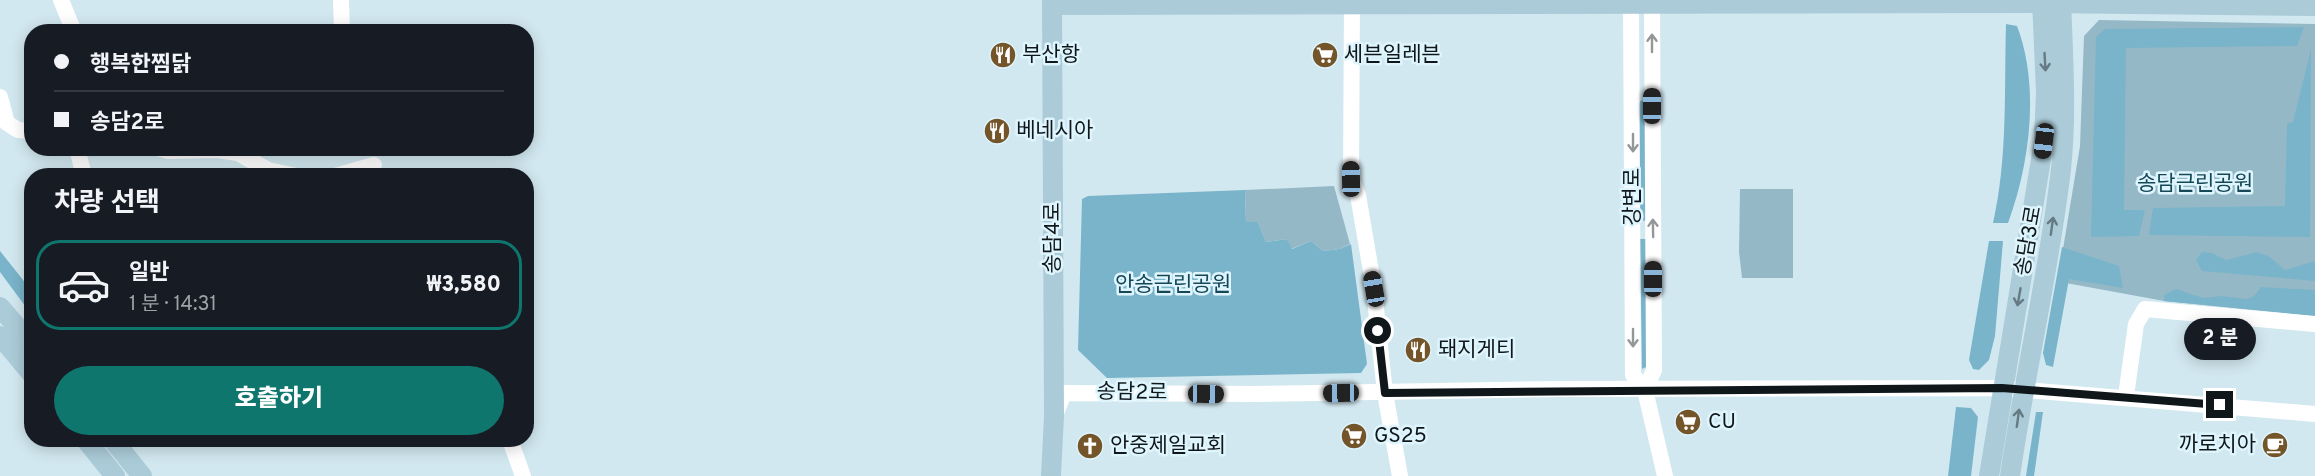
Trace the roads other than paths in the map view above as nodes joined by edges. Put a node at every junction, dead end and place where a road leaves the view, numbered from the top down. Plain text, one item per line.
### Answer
1 (61, 0) edge
2 (341, 0) edge
3 (1058, 2) edge
4 (1631, 2) edge
5 (1652, 2) edge
6 (2053, 2) edge
7 (1352, 3) edge
8 (2315, 6) edge
9 (71, 24) edge
10 (342, 24) edge
11 (0, 97) edge
12 (24, 130) edge
13 (242, 156) edge
14 (260, 168) edge
15 (0, 307) edge
16 (2315, 324) edge
17 (24, 335) edge
18 (0, 336) edge
19 (24, 364) edge
20 (2002, 388) junction
21 (2022, 388) junction
22 (1645, 390) junction
23 (1064, 393) junction
24 (1385, 393) junction
25 (2126, 396) junction
26 (2315, 414) edge
27 (1054, 416) junction
28 (92, 447) edge
29 (122, 447) edge
30 (513, 447) edge
31 (115, 476) edge
32 (142, 476) edge
33 (523, 476) edge
34 (1051, 476) edge
35 (1062, 476) edge
36 (1400, 476) edge
37 (1665, 476) edge
38 (1989, 476) edge
39 (2010, 476) edge

1 - 9 street
2 - 10 street
3 - 7 main road
3 - 23 main road, 송담4로
3 - 27 main road, 송담4로
4 - 5 main road
4 - 7 main road
4 -> 22 street, 강변로
5 - 6 main road
22 -> 5 street, 강변로
6 - 8 main road
6 -> 20 main road, 송담3로
21 -> 6 main road, 송담3로
7 - 24 street
11 - 12 street
13 - 14 street
15 - 17 main road
16 - 25 street
18 - 19 main road
20 - 21 street, 송담2로
20 - 22 street, 송담2로
20 - 38 main road, 송담3로
21 - 25 street, 송담2로
39 -> 21 main road, 송담3로
22 - 24 street, 송담2로
22 - 37 street, 강변로
23 - 24 street, 송담2로
23 - 27 street
23 - 35 main road, 송담4로
24 - 36 street
25 - 26 street, 송담2로
27 - 34 main road, 송담4로
28 - 31 main road
29 - 32 main road
30 - 33 street

